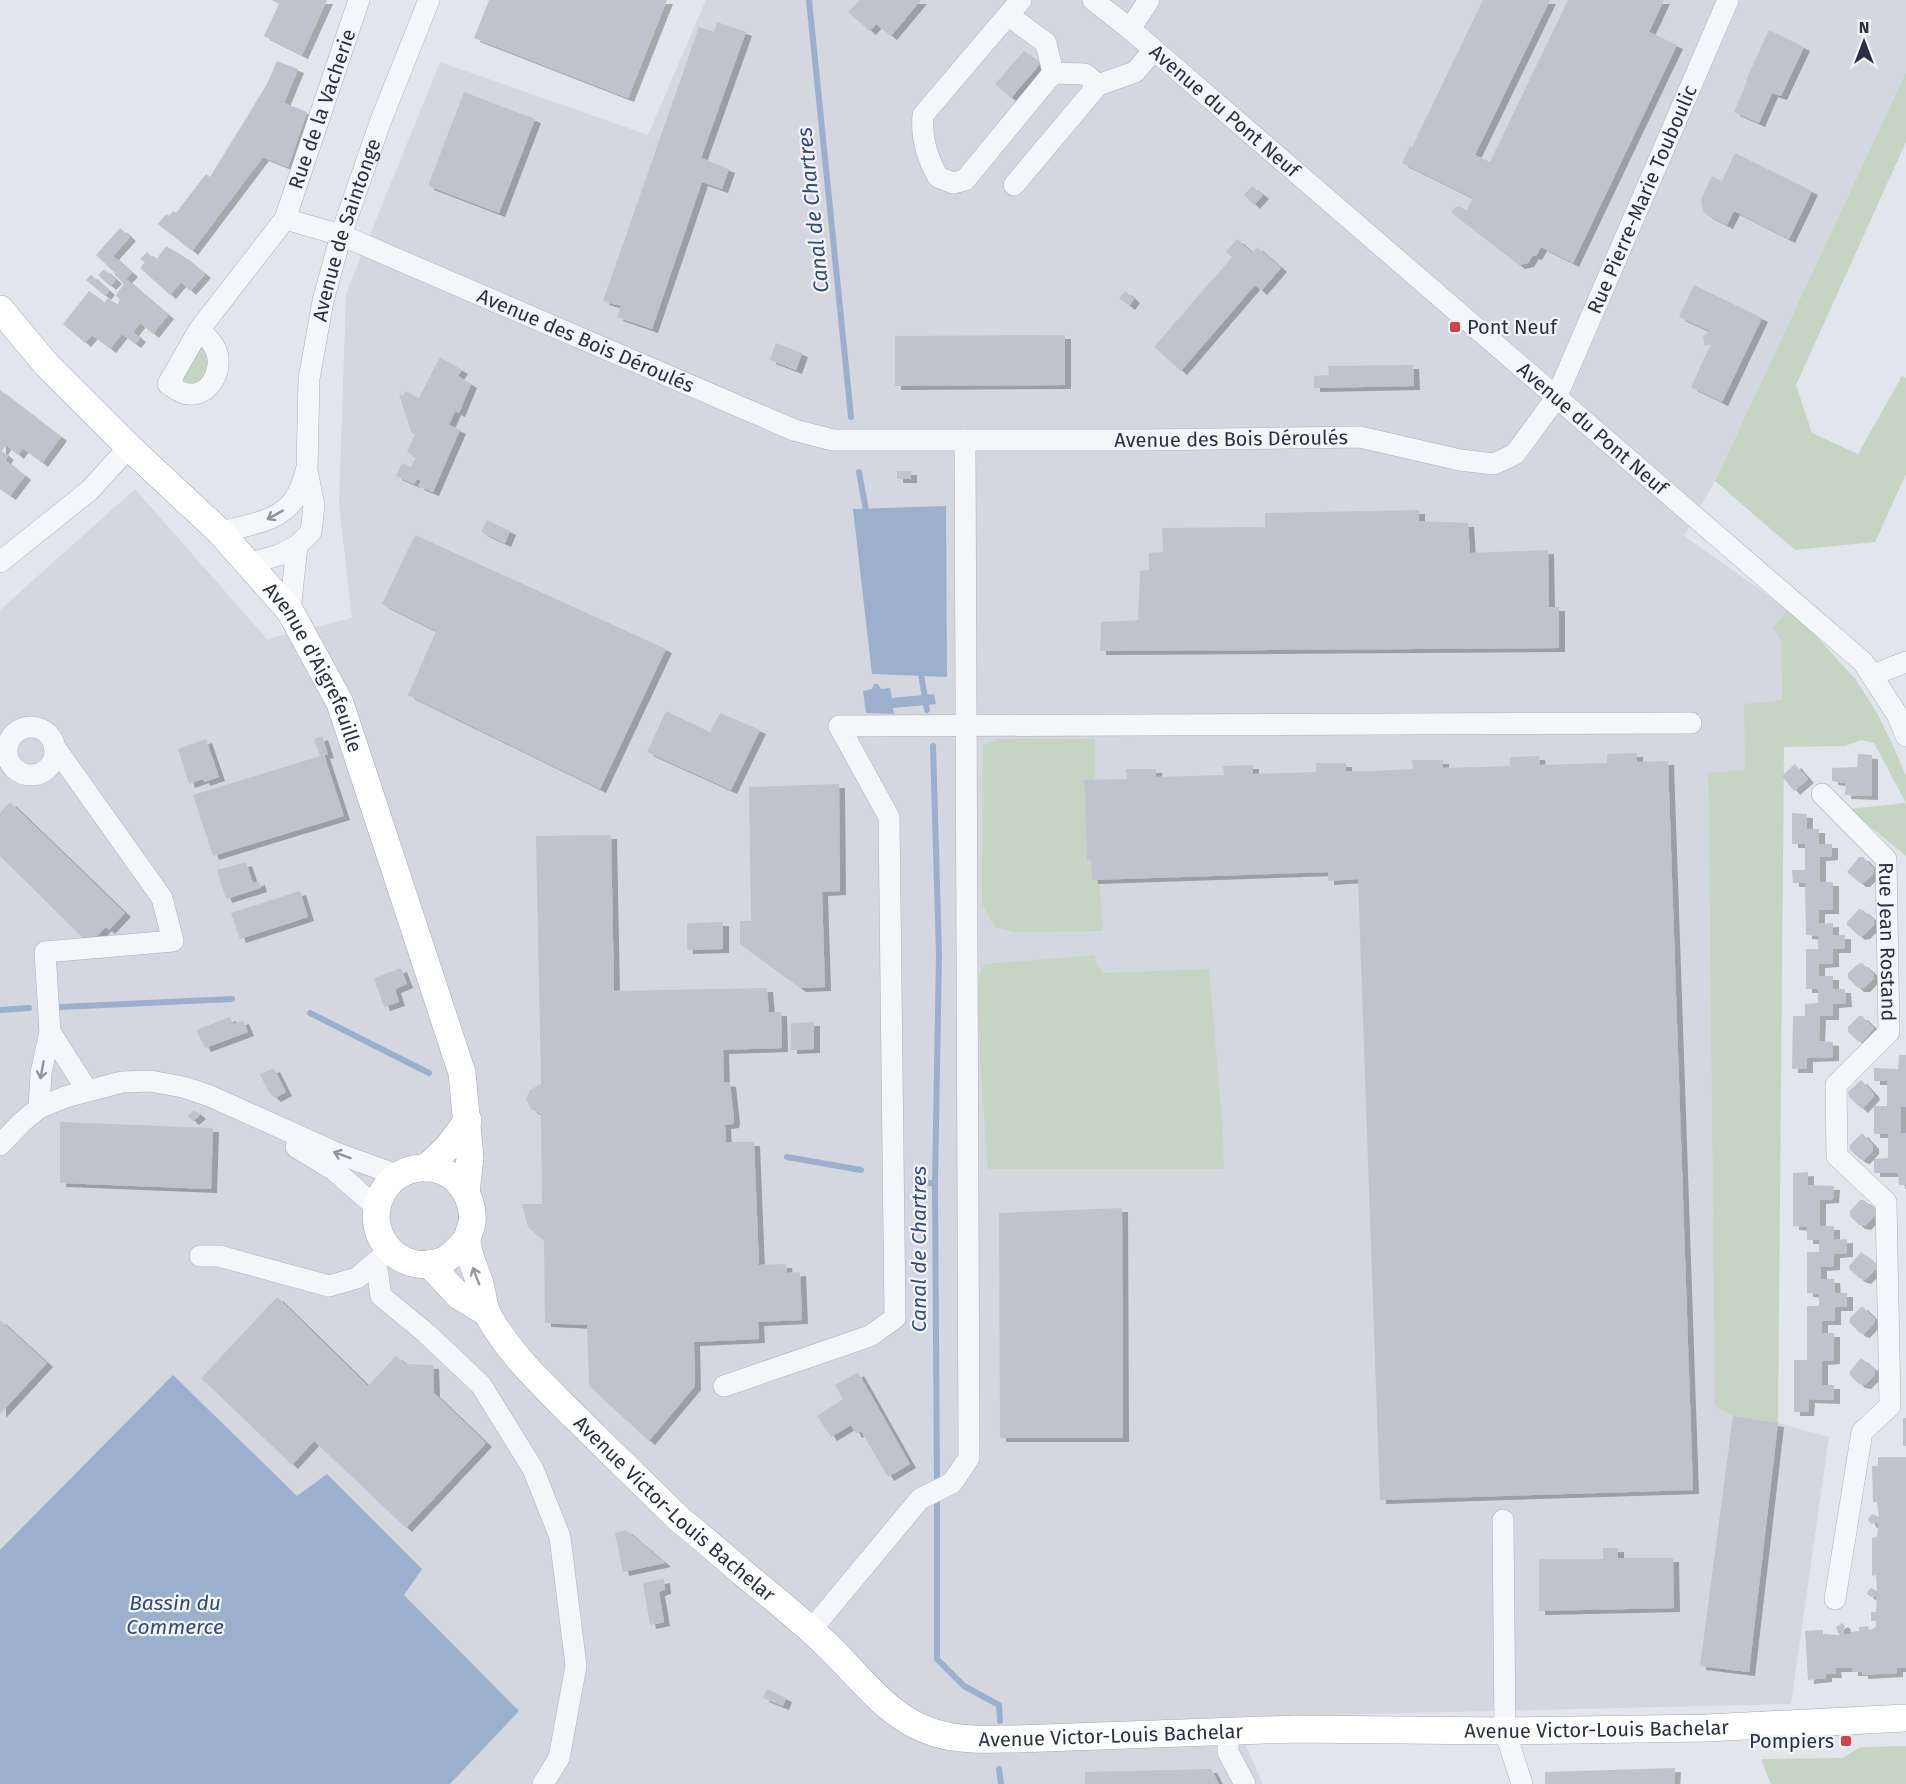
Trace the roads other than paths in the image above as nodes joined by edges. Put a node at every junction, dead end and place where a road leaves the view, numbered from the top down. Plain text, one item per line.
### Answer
1 (359, 0) edge
2 (429, 0) edge
3 (1093, 0) edge
4 (1149, 0) edge
5 (1728, 0) edge
6 (1014, 8) edge
7 (1130, 29) junction
8 (1154, 50) junction
9 (1053, 73) junction
10 (1098, 86) junction
11 (1014, 185) dead end
12 (285, 219) junction
13 (341, 235) junction
14 (0, 309) edge
15 (199, 330) dead end
16 (1556, 398) junction
17 (965, 440) junction
18 (129, 447) junction
19 (307, 470) junction
20 (220, 532) junction
21 (297, 546) junction
22 (0, 562) edge
23 (248, 564) junction
24 (290, 611) junction
25 (1906, 662) edge
26 (1873, 675) junction
27 (1902, 715) edge
28 (1691, 723) dead end
29 (967, 725) junction
30 (1906, 736) edge
31 (54, 746) dead end
32 (1822, 794) dead end
33 (1897, 949) edge
34 (50, 1027) junction
35 (87, 1090) junction
36 (210, 1096) junction
37 (39, 1108) junction
38 (467, 1112) junction
39 (0, 1145) edge
40 (426, 1168) junction
41 (397, 1175) junction
42 (466, 1192) junction
43 (376, 1207) junction
44 (467, 1239) junction
45 (200, 1256) dead end
46 (383, 1256) junction
47 (429, 1264) junction
48 (1897, 1291) edge
49 (487, 1313) junction
50 (724, 1386) dead end
51 (1503, 1520) dead end
52 (1835, 1599) dead end
53 (811, 1630) junction
54 (1906, 1718) edge
55 (1505, 1731) junction
56 (1228, 1733) junction
57 (543, 1784) edge
58 (1245, 1784) edge
59 (1522, 1784) edge

1 - 12 street, Rue de la Vacherie
2 - 13 street, Avenue de Saintonge
3 - 7 street, Avenue du Pont Neuf
4 - 7 street
5 - 16 street, Rue Pierre-Marie Touboulic
6 - 9 street
6 - 9 street
7 - 8 street, Avenue du Pont Neuf
8 - 10 street
8 - 16 street, Avenue du Pont Neuf
9 - 10 street
10 - 11 street
12 - 13 street
12 - 15 street, Rue de la Vacherie
13 - 17 street, Avenue des Bois Déroulés
13 - 19 street, Avenue de Saintonge
14 - 18 main road, Avenue d'Aigrefeuille
16 - 17 street, Avenue des Bois Déroulés
16 - 26 street, Avenue du Pont Neuf
17 - 29 street
18 - 20 main road, Avenue d'Aigrefeuille
18 - 22 street
19 -> 20 street, Avenue de Saintonge
19 - 21 street, Avenue de Saintonge
20 - 23 main road, Avenue d'Aigrefeuille
21 - 23 street
21 - 24 street, Avenue de Saintonge
23 - 24 main road, Avenue d'Aigrefeuille
24 - 38 main road, Avenue d'Aigrefeuille
25 - 26 street
26 - 27 street, Avenue du Pont Neuf
27 - 30 street, Avenue du Pont Neuf
28 - 29 street
29 - 50 street
29 - 53 street
31 - 34 street
32 - 33 street, Rue Jean Rostand
33 - 48 street, Rue Jean Rostand
34 - 35 street
34 -> 37 street
35 - 36 street
35 - 37 street
41 -> 36 street
36 - 43 street
37 - 39 street
38 - 40 main road
38 - 42 main road, Avenue d'Aigrefeuille
40 - 41 main road
40 - 42 main road
41 - 43 main road
42 - 44 main road
43 - 46 main road
44 - 47 main road
49 -> 44 main road, Avenue Victor-Louis Bachelar
45 - 46 street
46 - 47 main road
46 - 57 street
47 - 49 main road, Avenue Victor-Louis Bachelar
48 - 52 street, Rue Jean Rostand
49 - 53 main road, Avenue Victor-Louis Bachelar
51 - 55 street
53 - 56 main road, Avenue Victor-Louis Bachelar
54 - 55 main road, Avenue Victor-Louis Bachelar
55 - 56 main road, Avenue Victor-Louis Bachelar
55 - 59 street
56 - 58 street

